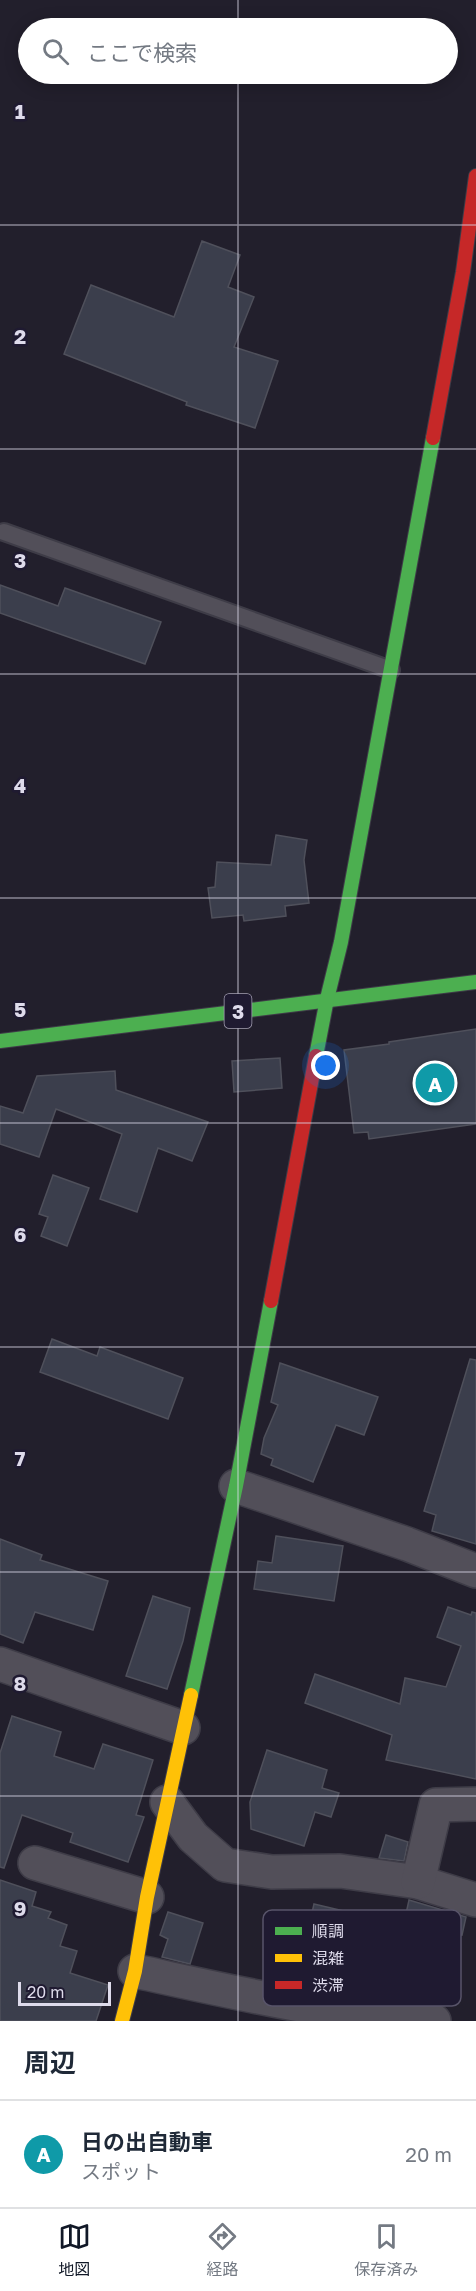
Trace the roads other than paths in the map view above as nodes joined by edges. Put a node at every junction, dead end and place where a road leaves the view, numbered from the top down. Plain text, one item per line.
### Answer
1 (476, 176) edge
2 (3, 532) dead end
3 (390, 670) junction
4 (476, 982) edge
5 (327, 999) junction
6 (0, 1041) edge
7 (236, 1486) junction
8 (476, 1571) edge
9 (0, 1664) edge
10 (183, 1728) junction
11 (167, 1802) junction
12 (476, 1804) edge
13 (35, 1863) dead end
14 (418, 1882) junction
15 (147, 1897) junction
16 (476, 1900) edge
17 (135, 1971) junction
18 (263, 1998) edge
19 (310, 2006) edge
20 (122, 2021) edge
21 (434, 2021) edge

1 - 3 street
2 - 3 lane
3 - 5 street
4 - 5 street, 3
5 - 6 street, 3
5 - 7 street
7 - 8 street
7 - 10 street
9 - 10 street
10 - 11 street
11 - 14 street
11 - 15 street
12 - 14 street
13 - 15 street
14 - 16 street
15 - 17 street
17 - 18 street
17 - 20 street
19 - 21 street

